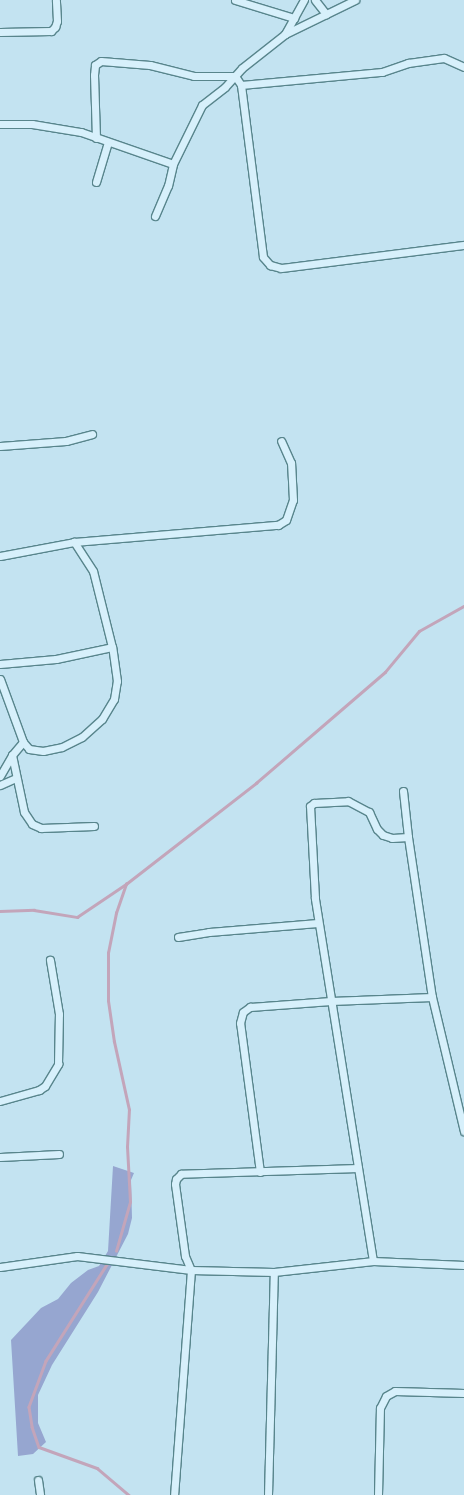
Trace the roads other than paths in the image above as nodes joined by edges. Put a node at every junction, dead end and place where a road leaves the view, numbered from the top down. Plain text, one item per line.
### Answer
1 (56, 0) edge
2 (235, 0) edge
3 (304, 0) edge
4 (315, 0) edge
5 (355, 0) edge
6 (326, 14) junction
7 (294, 18) junction
8 (0, 32) edge
9 (284, 34) junction
10 (464, 67) edge
11 (235, 76) junction
12 (241, 85) junction
13 (0, 124) edge
14 (96, 138) junction
15 (108, 142) junction
16 (173, 164) junction
17 (96, 182) dead end
18 (155, 216) dead end
19 (464, 245) edge
20 (92, 434) dead end
21 (281, 441) dead end
22 (0, 446) edge
23 (74, 542) junction
24 (0, 556) edge
25 (112, 647) junction
26 (0, 664) edge
27 (0, 679) edge
28 (23, 742) junction
29 (12, 755) junction
30 (0, 776) edge
31 (16, 778) junction
32 (0, 785) edge
33 (403, 791) dead end
34 (94, 826) dead end
35 (408, 837) junction
36 (318, 923) junction
37 (178, 937) dead end
38 (50, 960) dead end
39 (432, 997) junction
40 (331, 1001) junction
41 (0, 1101) edge
42 (464, 1131) edge
43 (59, 1154) dead end
44 (0, 1157) edge
45 (358, 1168) junction
46 (260, 1172) junction
47 (373, 1261) junction
48 (464, 1265) edge
49 (0, 1267) edge
50 (192, 1270) junction
51 (274, 1272) junction
52 (464, 1393) edge
53 (38, 1480) dead end
54 (40, 1495) edge
55 (174, 1495) edge
56 (268, 1495) edge
57 (378, 1495) edge

1 - 8 street
2 - 7 street
3 - 7 street
4 - 6 street
5 - 6 street
6 - 9 street
7 - 9 street
9 - 11 street
10 - 12 street
11 - 12 street
11 - 14 street
11 - 16 street
12 - 19 street
13 - 14 street
14 - 15 street
15 - 16 street
15 - 17 street
16 - 18 street
20 - 22 street
21 - 23 street
23 - 24 street
23 - 25 street
25 - 26 street
25 - 28 street
27 - 28 street
28 - 29 street
29 - 30 street
29 - 31 street
31 - 32 street
31 - 34 street
33 - 35 street
35 - 36 street
35 - 39 street
36 - 37 street
36 - 40 street
38 - 41 street
39 - 40 street
39 - 42 street
40 - 45 street
40 - 46 street
43 - 44 street
45 - 46 street
45 - 47 street
46 - 50 street
47 - 48 street
47 - 51 street
49 - 50 street
50 - 51 street
50 - 55 street
51 - 56 street
52 - 57 street
53 - 54 street

